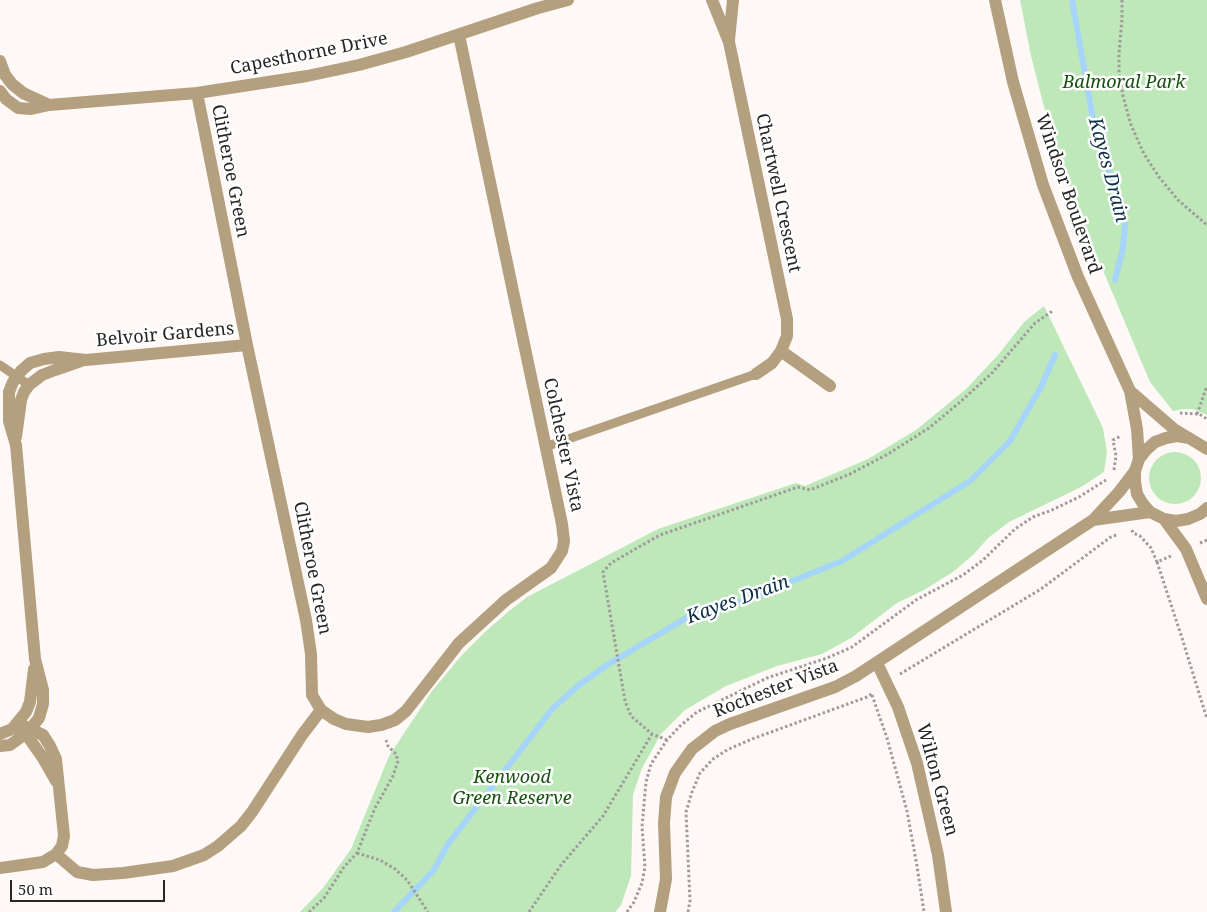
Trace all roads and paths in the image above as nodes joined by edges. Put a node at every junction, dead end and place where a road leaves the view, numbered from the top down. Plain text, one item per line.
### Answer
1 (568, 0) edge
2 (711, 0) edge
3 (721, 0) edge
4 (733, 0) edge
5 (995, 0) edge
6 (1122, 0) edge
7 (459, 35) junction
8 (729, 42) junction
9 (0, 61) edge
10 (6, 84) edge
11 (197, 93) junction
12 (2, 98) edge
13 (48, 105) junction
14 (1207, 225) edge
15 (1054, 310) dead end
16 (247, 345) junction
17 (781, 351) junction
18 (86, 360) junction
19 (0, 366) edge
20 (756, 374) joint
21 (17, 377) junction
22 (29, 385) junction
23 (830, 386) dead end
24 (1207, 386) edge
25 (1130, 391) junction
26 (1197, 414) dead end
27 (1200, 443) edge
28 (16, 445) junction
29 (545, 447) junction
30 (1137, 465) junction
31 (1108, 479) dead end
32 (1207, 508) edge
33 (1150, 512) junction
34 (1164, 519) junction
35 (1093, 520) junction
36 (1133, 533) dead end
37 (1157, 562) dead end
38 (1207, 599) edge
39 (36, 659) junction
40 (877, 662) junction
41 (887, 682) junction
42 (872, 694) junction
43 (321, 710) junction
44 (1207, 719) edge
45 (18, 723) junction
46 (381, 725) junction
47 (28, 731) junction
48 (0, 734) edge
49 (652, 734) junction
50 (667, 740) junction
51 (0, 746) edge
52 (357, 852) junction
53 (56, 854) junction
54 (0, 868) edge
55 (309, 912) edge
56 (428, 912) edge
57 (529, 912) edge
58 (627, 912) edge
59 (660, 912) edge
60 (688, 912) edge
61 (924, 912) edge
62 (946, 912) edge

1 - 7 street, Capesthorne Drive
2 - 3 street
2 - 8 street, Chartwell Crescent
4 - 8 street, Chartwell Crescent
5 - 25 street, Windsor Boulevard
6 - 14 path
7 - 11 street, Capesthorne Drive
7 - 29 street, Colchester Vista
8 - 17 street, Chartwell Crescent
9 - 10 street
10 - 12 street
10 - 13 street
11 - 13 street, Capesthorne Drive
11 - 16 street, Clitheroe Green
12 - 13 street, Capesthorne Drive
15 - 49 path
16 - 18 street, Belvoir Gardens
16 - 43 street, Clitheroe Green
17 - 20 street, Chartwell Crescent
17 - 23 street
18 - 21 street, Belvoir Gardens
18 - 22 street, Belvoir Gardens
19 - 21 lane
20 - 29 lane, Chartwell Crescent
21 - 22 lane
21 - 28 street
22 - 28 street
24 - 26 path
25 - 27 street, Windsor Boulevard
25 - 30 street, Windsor Boulevard
27 - 30 street, Rochester Vista
28 - 39 street
29 - 46 street, Colchester Vista
30 - 33 street, Windsor Boulevard
30 - 35 street, Rochester Vista
31 - 50 path
32 - 34 street
33 - 34 street
33 - 35 street, Rochester Vista
34 - 38 street
35 - 40 street, Rochester Vista
36 - 41 path
37 - 44 path
39 - 45 street
39 - 47 street
40 - 41 street, Wilton Green
40 - 59 street, Rochester Vista
41 - 42 path
41 - 62 street, Wilton Green
42 - 60 path
42 - 61 path
43 - 46 street, Colchester Vista
43 - 53 street
45 - 47 street
45 - 48 street
46 - 52 path
47 - 51 street
47 - 53 street
49 - 50 path
49 - 57 path
50 - 58 path
52 - 55 path
52 - 56 path
53 - 54 street

